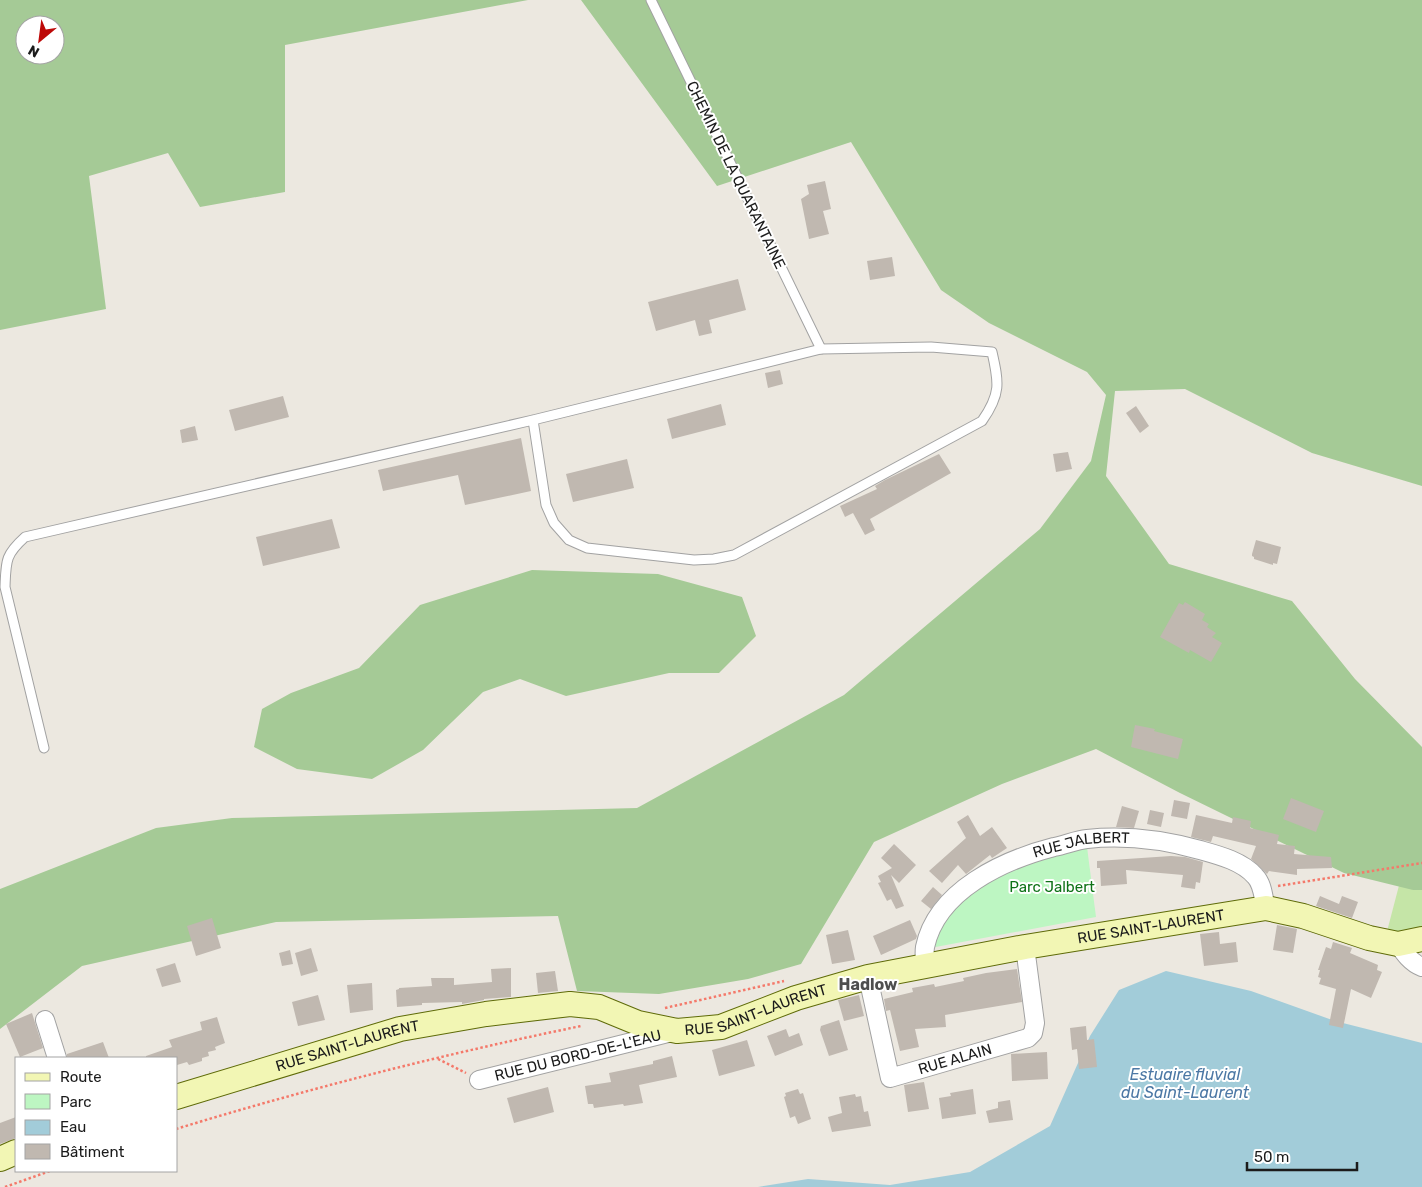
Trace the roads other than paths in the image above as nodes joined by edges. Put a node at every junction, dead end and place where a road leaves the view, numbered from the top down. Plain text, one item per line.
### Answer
1 (651, 0) edge
2 (821, 349) junction
3 (533, 420) junction
4 (44, 748) dead end
5 (1266, 908) junction
6 (1422, 939) edge
7 (1398, 944) junction
8 (1025, 947) junction
9 (925, 966) junction
10 (1422, 967) edge
11 (868, 977) junction
12 (45, 1020) dead end
13 (677, 1031) junction
14 (56, 1057) edge
15 (479, 1080) road end
16 (178, 1096) edge
17 (15, 1152) edge
18 (0, 1159) edge

1 - 2 lane, CHEMIN DE LA QUARANTAINE
2 - 3 lane
2 - 3 lane
3 - 4 lane
5 - 7 street, RUE SAINT-LAURENT
5 - 8 street, RUE SAINT-LAURENT
5 - 9 street, RUE JALBERT
6 - 7 street, RUE SAINT-LAURENT
7 - 10 street
8 - 9 street, RUE SAINT-LAURENT
8 - 11 street, RUE ALAIN
9 - 11 street, RUE SAINT-LAURENT
11 - 13 street, RUE SAINT-LAURENT
12 - 14 street
13 - 15 street, RUE DU BORD-DE-L'EAU
13 - 16 street, RUE SAINT-LAURENT
17 - 18 street

